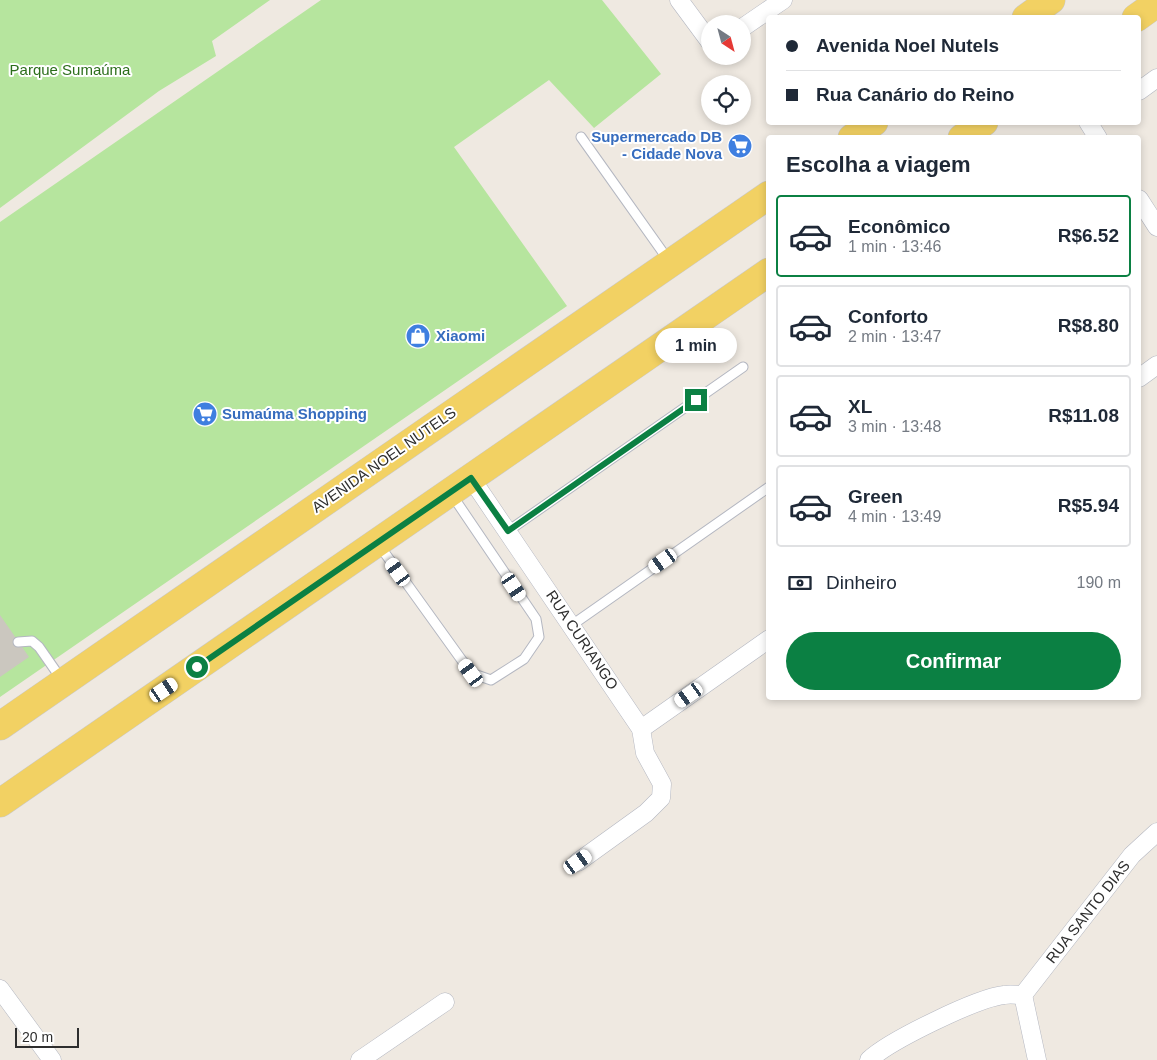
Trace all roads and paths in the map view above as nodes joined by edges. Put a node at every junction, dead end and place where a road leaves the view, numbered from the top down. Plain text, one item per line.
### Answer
1 (679, 0) edge
2 (783, 0) edge
3 (1051, 0) edge
4 (1157, 3) edge
5 (1030, 15) edge
6 (1140, 15) edge
7 (751, 22) edge
8 (701, 30) edge
9 (1157, 78) edge
10 (1141, 90) edge
11 (870, 125) edge
12 (980, 125) edge
13 (856, 135) edge
14 (966, 135) edge
15 (581, 137) dead end
16 (766, 197) edge
17 (1141, 202) edge
18 (1157, 227) edge
19 (670, 263) junction
20 (766, 274) edge
21 (1157, 365) edge
22 (743, 367) dead end
23 (1141, 377) edge
24 (461, 485) junction
25 (766, 488) edge
26 (508, 531) junction
27 (377, 543) junction
28 (572, 625) junction
29 (766, 641) edge
30 (18, 642) dead end
31 (64, 682) junction
32 (0, 726) edge
33 (641, 729) junction
34 (0, 803) edge
35 (1157, 832) edge
36 (578, 862) dead end
37 (0, 989) edge
38 (1023, 995) junction
39 (446, 1002) dead end
40 (52, 1060) edge
41 (360, 1060) edge
42 (869, 1060) edge
43 (1037, 1060) edge

1 - 8 street
2 - 7 street
3 - 5 main road
4 - 6 main road
9 - 10 street
11 - 13 main road
12 - 14 main road
15 - 19 lane
16 - 19 main road, AVENIDA NOEL NUTELS
17 - 18 street
19 - 31 main road, AVENIDA NOEL NUTELS
20 - 24 main road
21 - 23 street
22 - 26 lane
24 - 26 street, RUA CURIANGO
24 - 27 main road
24 - 27 lane
25 - 28 lane
26 - 28 street, RUA CURIANGO
27 - 34 main road
28 - 33 street, RUA CURIANGO
29 - 33 street
30 - 31 lane
31 - 32 main road, AVENIDA NOEL NUTELS
33 - 36 street
35 - 38 street, RUA SANTO DIAS
37 - 40 street
38 - 42 street
38 - 43 street
39 - 41 street

